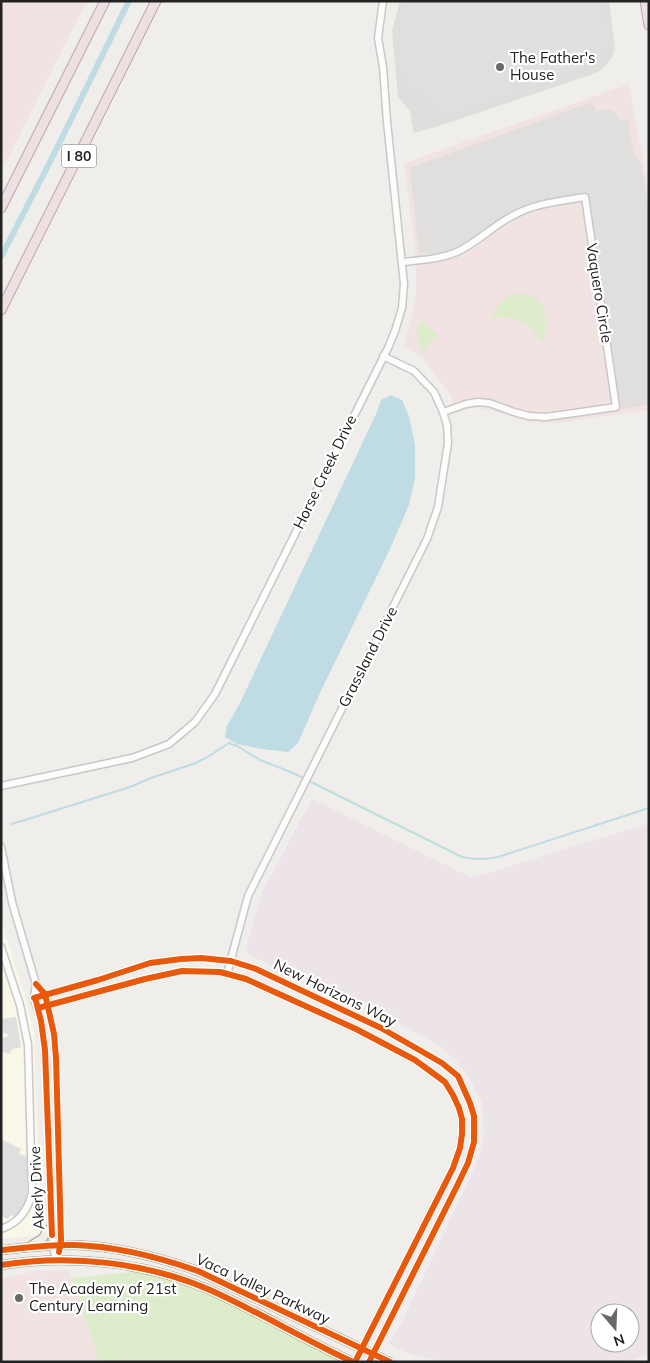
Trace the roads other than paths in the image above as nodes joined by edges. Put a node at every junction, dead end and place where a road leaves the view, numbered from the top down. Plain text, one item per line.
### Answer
1 (105, 1) edge
2 (156, 1) edge
3 (383, 1) edge
4 (645, 1) edge
5 (649, 25) edge
6 (1, 208) edge
7 (403, 262) junction
8 (1, 310) edge
9 (383, 356) junction
10 (443, 412) junction
11 (1, 786) edge
12 (1, 847) edge
13 (2, 860) edge
14 (1, 947) edge
15 (231, 961) junction
16 (227, 974) junction
17 (36, 984) junction
18 (45, 994) junction
19 (34, 998) junction
20 (48, 1005) junction
21 (38, 1008) junction
22 (52, 1227) junction
23 (1, 1229) edge
24 (57, 1246) junction
25 (30, 1247) junction
26 (1, 1250) edge
27 (56, 1260) junction
28 (1, 1265) edge
29 (362, 1349) junction
30 (373, 1354) junction
31 (354, 1362) edge
32 (369, 1362) edge
33 (390, 1362) edge

1 - 6 highway
2 - 8 highway, I 80
3 - 7 street, Horse Creek Drive
4 - 5 highway
7 - 9 street, Horse Creek Drive
7 - 10 street, Vaquero Circle
9 - 10 street, Grassland Drive
9 - 11 street, Horse Creek Drive
10 - 15 street, Grassland Drive
12 - 13 street, Akerly Drive
13 - 17 street, Akerly Drive
14 - 23 street
15 - 16 street, Grassland Drive
15 - 18 street, New Horizons Way
15 - 30 street, New Horizons Way
16 - 20 street, New Horizons Way
16 - 29 street, New Horizons Way
17 - 18 street, Akerly Drive
17 - 19 street, Akerly Drive
18 - 19 street, New Horizons Way
18 - 20 street, Akerly Drive
19 - 21 street, Akerly Drive
20 - 21 street, New Horizons Way
20 - 24 street, Akerly Drive
21 - 22 street, Akerly Drive
22 - 24 street, Akerly Drive
22 - 25 main road
24 - 25 main road, Vaca Valley Parkway
24 - 27 street, Akerly Drive
24 - 29 main road, Vaca Valley Parkway
25 - 26 main road, Vaca Valley Parkway
27 - 28 main road, Vaca Valley Parkway
27 - 31 main road, Vaca Valley Parkway
29 - 30 main road, Vaca Valley Parkway
29 - 31 street, New Horizons Way
30 - 32 street, New Horizons Way
30 - 33 main road, Vaca Valley Parkway

